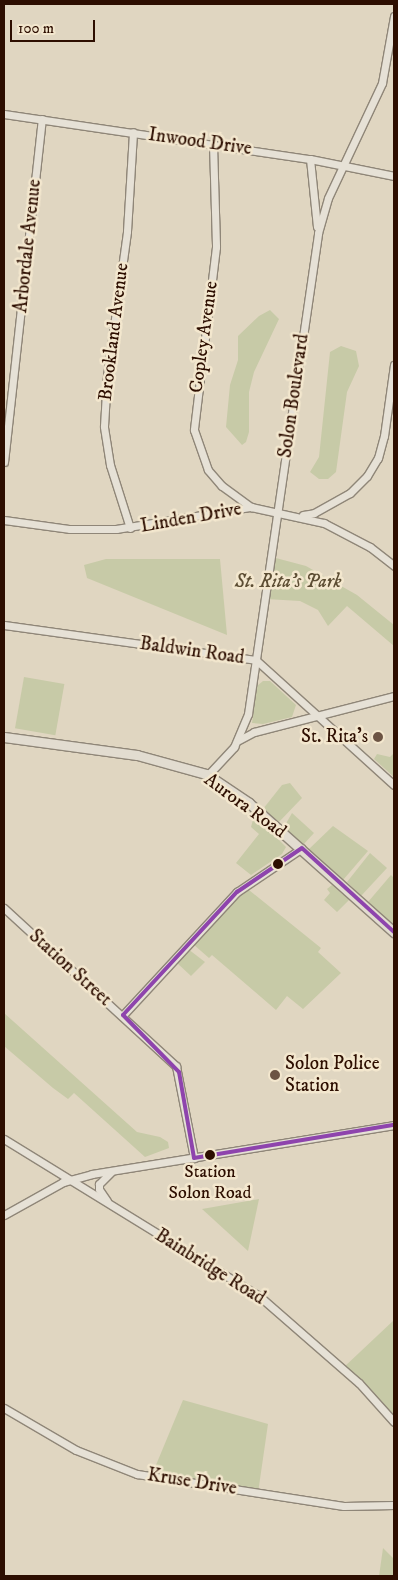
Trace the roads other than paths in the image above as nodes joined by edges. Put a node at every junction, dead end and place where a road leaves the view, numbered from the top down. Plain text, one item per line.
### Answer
1 (394, 16) edge
2 (4, 114) edge
3 (42, 119) junction
4 (133, 132) junction
5 (213, 144) junction
6 (310, 159) junction
7 (343, 164) junction
8 (394, 176) edge
9 (318, 232) junction
10 (394, 365) edge
11 (4, 462) edge
12 (251, 507) junction
13 (278, 511) junction
14 (299, 515) junction
15 (4, 520) edge
16 (130, 528) junction
17 (394, 566) edge
18 (4, 625) edge
19 (256, 660) junction
20 (394, 696) edge
21 (315, 716) junction
22 (4, 737) edge
23 (238, 740) junction
24 (208, 776) junction
25 (394, 785) edge
26 (302, 848) junction
27 (4, 908) edge
28 (394, 932) edge
29 (123, 1015) junction
30 (394, 1125) edge
31 (4, 1140) edge
32 (194, 1158) junction
33 (114, 1171) junction
34 (68, 1181) junction
35 (115, 1208) junction
36 (4, 1215) edge
37 (4, 1408) edge
38 (394, 1422) edge
39 (394, 1506) edge

1 - 7 street, Solon Boulevard
2 - 3 street, Inwood Drive
3 - 4 street, Inwood Drive
3 - 11 street, Arbordale Avenue
4 - 5 street, Inwood Drive
4 - 16 street, Brookland Avenue
5 - 6 street, Inwood Drive
5 - 12 street, Copley Avenue
6 - 7 street, Inwood Drive
6 - 9 street
7 - 8 street, Inwood Drive
7 - 9 street, Solon Boulevard
9 - 13 street, Solon Boulevard
10 - 14 street
12 - 13 street, Linden Drive
12 - 16 street, Linden Drive
13 - 14 street, Linden Drive
13 - 19 street, Solon Boulevard
14 - 17 street, Linden Drive
15 - 16 street, Linden Drive
18 - 19 street, Baldwin Road
19 - 21 street, Baldwin Road
19 - 23 street, Solon Boulevard
20 - 21 street
21 - 23 street
21 - 25 street, Baldwin Road
22 - 24 main road, Aurora Road
23 - 24 street, Solon Boulevard
24 - 26 main road, Aurora Road
26 - 28 main road, Aurora Road
26 - 29 street
27 - 29 street, Station Street
29 - 32 street, Station Street
30 - 32 street
31 - 34 street, Bainbridge Road
32 - 33 street
33 - 34 street
33 - 35 street
34 - 35 street, Bainbridge Road
34 - 36 street
35 - 38 street, Bainbridge Road
37 - 39 street, Kruse Drive

